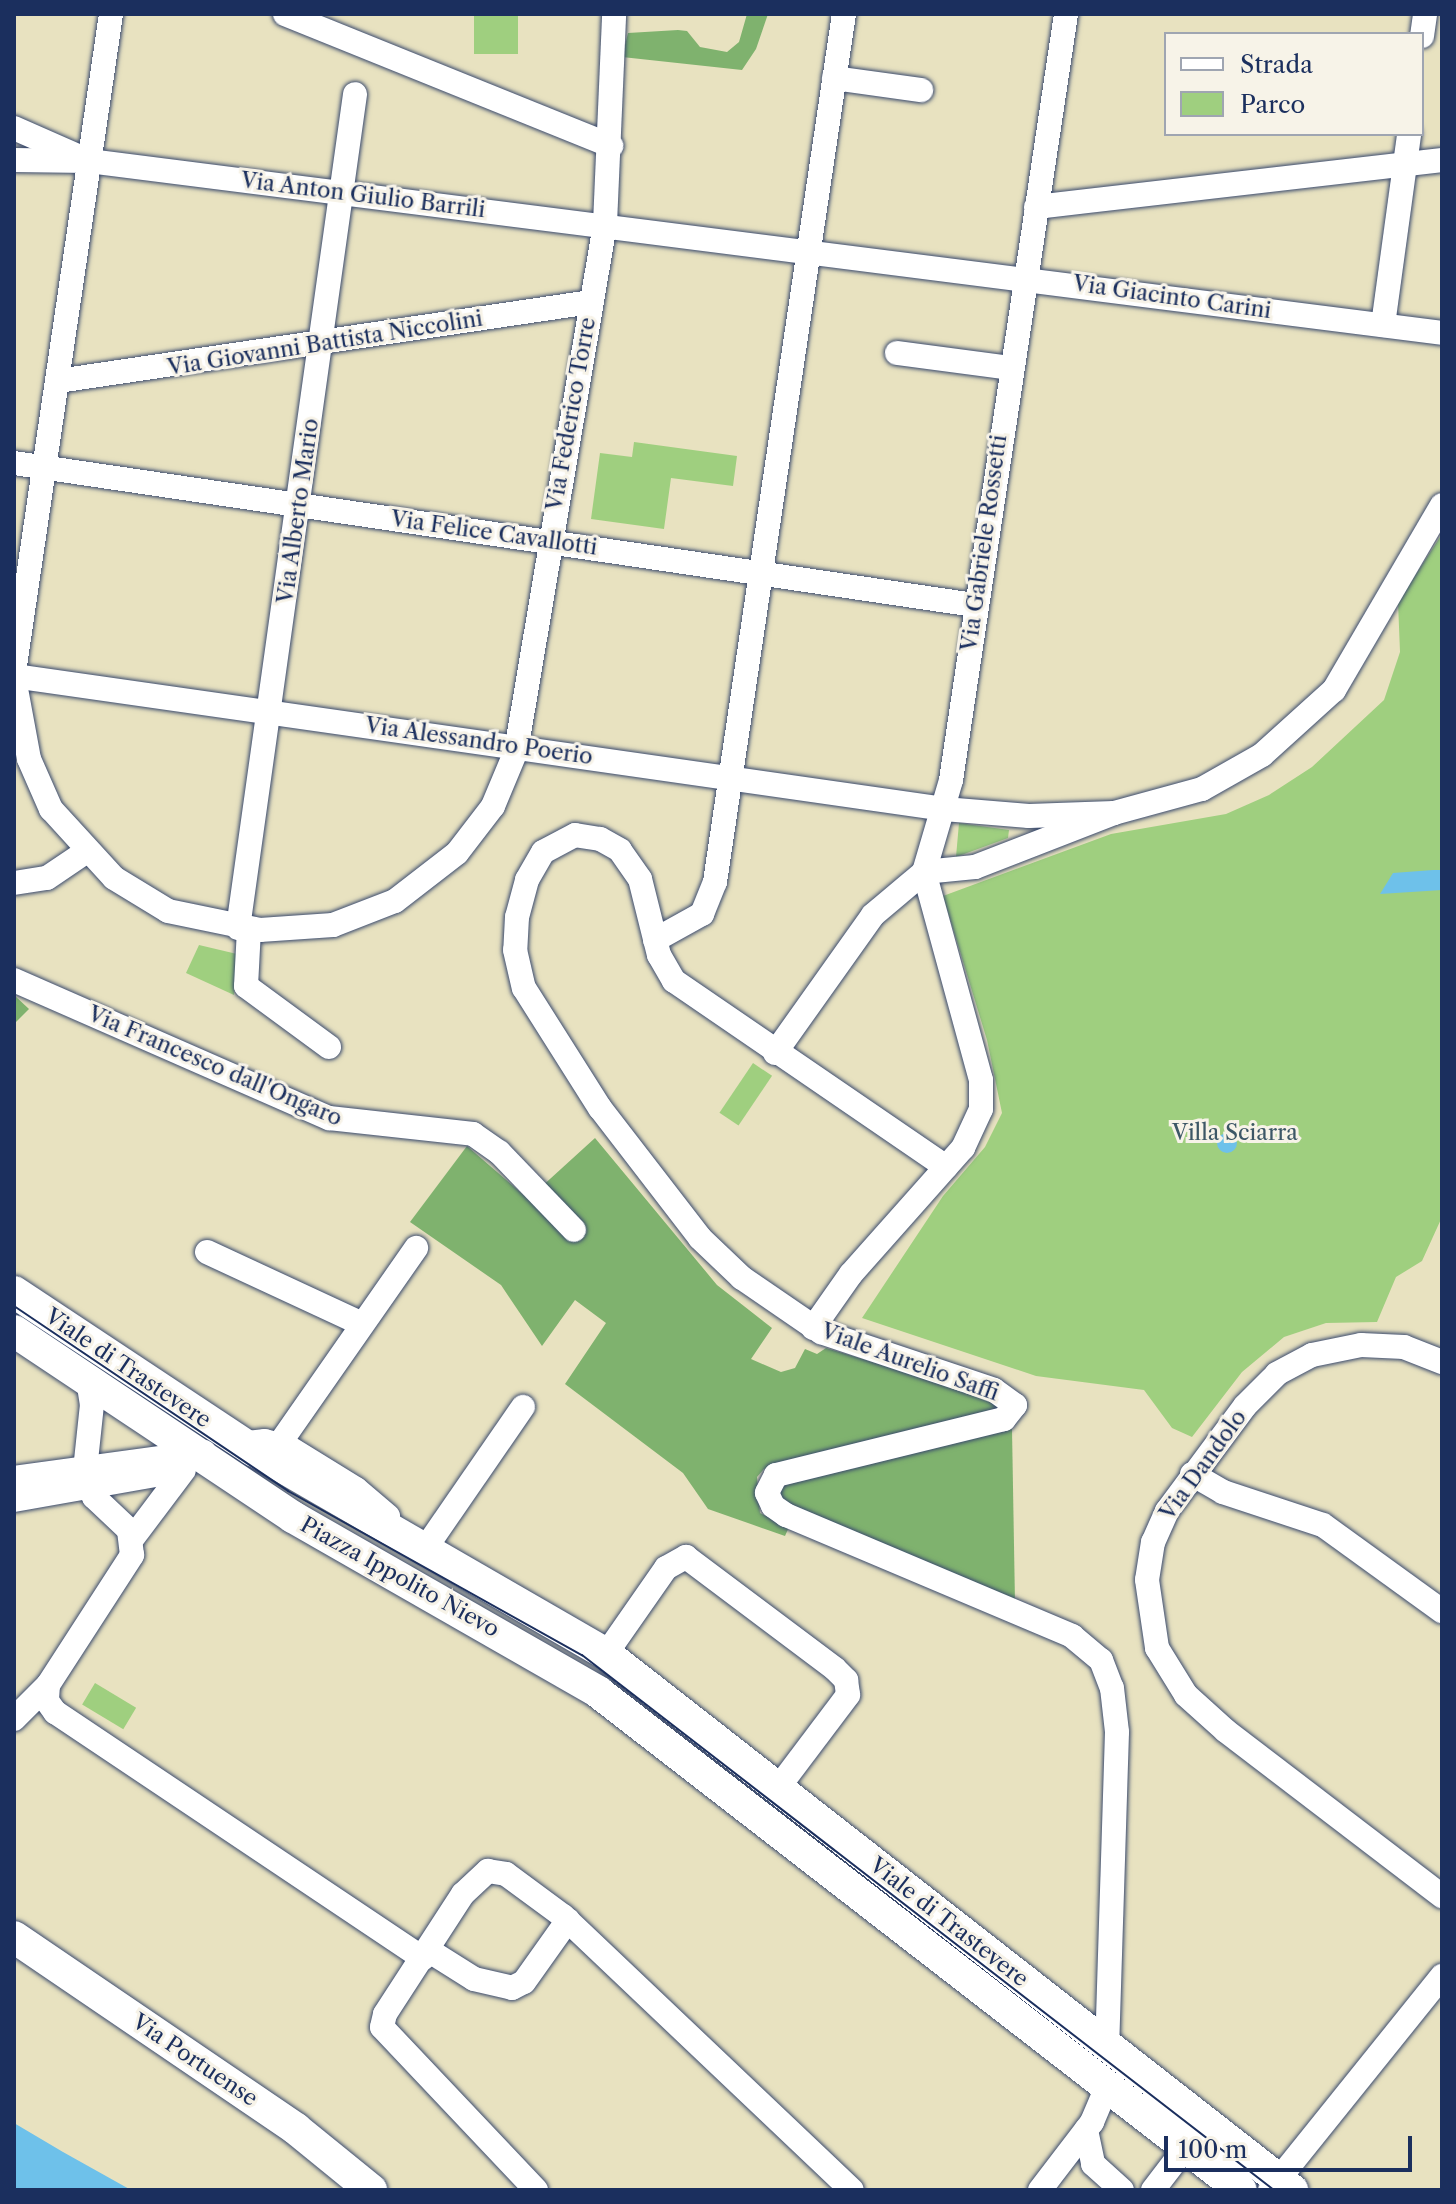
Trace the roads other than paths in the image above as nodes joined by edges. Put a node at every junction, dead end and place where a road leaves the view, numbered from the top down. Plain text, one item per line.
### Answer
1 (111, 14) edge
2 (285, 14) edge
3 (614, 14) edge
4 (844, 14) edge
5 (1066, 14) edge
6 (834, 78) junction
7 (921, 90) dead end
8 (355, 94) dead end
9 (14, 128) edge
10 (1409, 136) edge
11 (611, 146) junction
12 (14, 160) edge
13 (1442, 160) edge
14 (89, 161) junction
15 (1405, 162) junction
16 (342, 193) junction
17 (1036, 207) junction
18 (605, 224) junction
19 (809, 252) junction
20 (1025, 277) junction
21 (591, 302) junction
22 (1383, 325) junction
23 (1442, 333) edge
24 (322, 344) junction
25 (897, 353) dead end
26 (1011, 368) junction
27 (58, 381) junction
28 (14, 463) edge
29 (44, 468) junction
30 (299, 504) junction
31 (1442, 505) edge
32 (549, 541) junction
33 (762, 573) junction
34 (974, 605) junction
35 (14, 675) edge
36 (269, 711) junction
37 (517, 746) junction
38 (733, 779) junction
39 (944, 809) junction
40 (1114, 813) junction
41 (87, 851) junction
42 (924, 872) junction
43 (14, 883) edge
44 (244, 929) junction
45 (655, 940) junction
46 (14, 980) edge
47 (329, 1047) dead end
48 (775, 1053) junction
49 (946, 1167) junction
50 (574, 1230) dead end
51 (416, 1248) dead end
52 (207, 1252) dead end
53 (14, 1292) edge
54 (362, 1324) junction
55 (813, 1328) junction
56 (14, 1331) edge
57 (1442, 1362) edge
58 (88, 1381) junction
59 (523, 1407) dead end
60 (280, 1443) junction
61 (243, 1444) junction
62 (200, 1464) junction
63 (1192, 1474) junction
64 (14, 1478) edge
65 (87, 1479) junction
66 (14, 1500) edge
67 (132, 1539) junction
68 (418, 1542) junction
69 (1442, 1611) edge
70 (606, 1654) junction
71 (582, 1681) joint
72 (48, 1685) junction
73 (14, 1719) edge
74 (778, 1788) junction
75 (1442, 1896) edge
76 (568, 1920) junction
77 (14, 1937) edge
78 (426, 1954) junction
79 (1442, 1976) edge
80 (1107, 2047) junction
81 (1107, 2086) junction
82 (1086, 2130) junction
83 (1186, 2147) junction
84 (1280, 2186) edge
85 (1119, 2189) edge
86 (371, 2190) edge
87 (536, 2190) edge
88 (852, 2190) edge
89 (1040, 2190) edge
90 (1090, 2190) edge
91 (1153, 2190) edge
92 (1241, 2190) edge

1 - 14 street
2 - 11 street
3 - 11 street, Via Federico Torre
4 - 6 street
5 - 17 street, Via Gabriele Rossetti
6 - 7 street
6 - 19 street
8 - 16 street, Via Alberto Mario
9 - 14 street
10 - 15 street
11 - 18 street, Via Federico Torre
12 - 14 street, Via Anton Giulio Barrili
13 - 15 street
14 - 16 street, Via Anton Giulio Barrili
14 - 27 street
15 - 17 street
15 - 22 street
16 - 18 street, Via Anton Giulio Barrili
16 - 24 street, Via Alberto Mario
17 - 20 street, Via Gabriele Rossetti
18 - 19 street, Via Anton Giulio Barrili
18 - 21 street, Via Federico Torre
19 - 20 street, Via Giacinto Carini
19 - 33 street
20 - 22 street, Via Giacinto Carini
20 - 26 street, Via Gabriele Rossetti
21 - 24 street, Via Giovanni Battista Niccolini
21 - 32 street, Via Federico Torre
22 - 23 street, Via Giacinto Carini
24 - 27 street, Via Giovanni Battista Niccolini
24 - 30 street, Via Alberto Mario
25 - 26 street
26 - 34 street, Via Gabriele Rossetti
27 - 29 street
28 - 29 street, Via Felice Cavallotti
29 - 30 street, Via Felice Cavallotti
29 - 35 street
30 - 32 street, Via Felice Cavallotti
30 - 36 street, Via Alberto Mario
31 - 40 street
32 - 33 street, Via Felice Cavallotti
32 - 37 street, Via Federico Torre
33 - 34 street, Via Felice Cavallotti
33 - 38 street
34 - 39 street, Via Gabriele Rossetti
35 - 36 street, Via Alessandro Poerio
35 - 41 street, Via Federico Torre
36 - 37 street, Via Alessandro Poerio
36 - 44 street, Via Alberto Mario
37 - 38 street, Via Alessandro Poerio
37 - 44 street, Via Federico Torre
38 - 39 street, Via Alessandro Poerio
38 - 45 street
39 - 40 street, Via Alessandro Poerio
39 - 42 street, Via Gabriele Rossetti
40 - 42 street
41 - 43 street
41 - 44 street, Via Federico Torre
42 - 48 street
42 - 49 street
44 - 47 street, Via Alberto Mario
45 - 48 street, Viale Aurelio Saffi
45 - 55 street, Viale Aurelio Saffi
46 - 50 street, Via Francesco dall'Ongaro
48 - 49 street, Viale Aurelio Saffi
49 - 55 street
51 - 54 street
52 - 54 street
53 - 61 main road, Viale di Trastevere
54 - 60 street
55 - 80 street, Viale Aurelio Saffi
56 - 58 main road, Viale di Trastevere
57 - 63 street, Via Dandolo
58 - 62 main road, Viale di Trastevere
58 - 65 street
59 - 68 street
60 - 61 street
60 - 68 street, Piazza Ippolito Nievo
61 - 62 street
61 - 68 main road, Piazza Ippolito Nievo
62 - 65 street
62 - 67 street
62 - 71 main road, Piazza Ippolito Nievo
63 - 69 street
63 - 75 street, Via Dandolo
64 - 65 street
65 - 66 street
65 - 67 street
67 - 72 street
68 - 70 main road, Piazza Ippolito Nievo
70 - 74 main road, Viale di Trastevere
70 - 74 street
71 - 81 main road, Viale di Trastevere
72 - 73 street
72 - 78 street
74 - 80 main road, Viale di Trastevere
76 - 78 street
76 - 78 street
76 - 88 street
77 - 86 main road, Via Portuense
78 - 87 street
79 - 84 street
80 - 81 main road
80 - 84 main road, Viale di Trastevere
81 - 82 street
81 - 83 main road, Viale di Trastevere
82 - 85 street
82 - 89 street
83 - 91 street
83 - 92 main road, Viale di Trastevere
85 - 90 street

